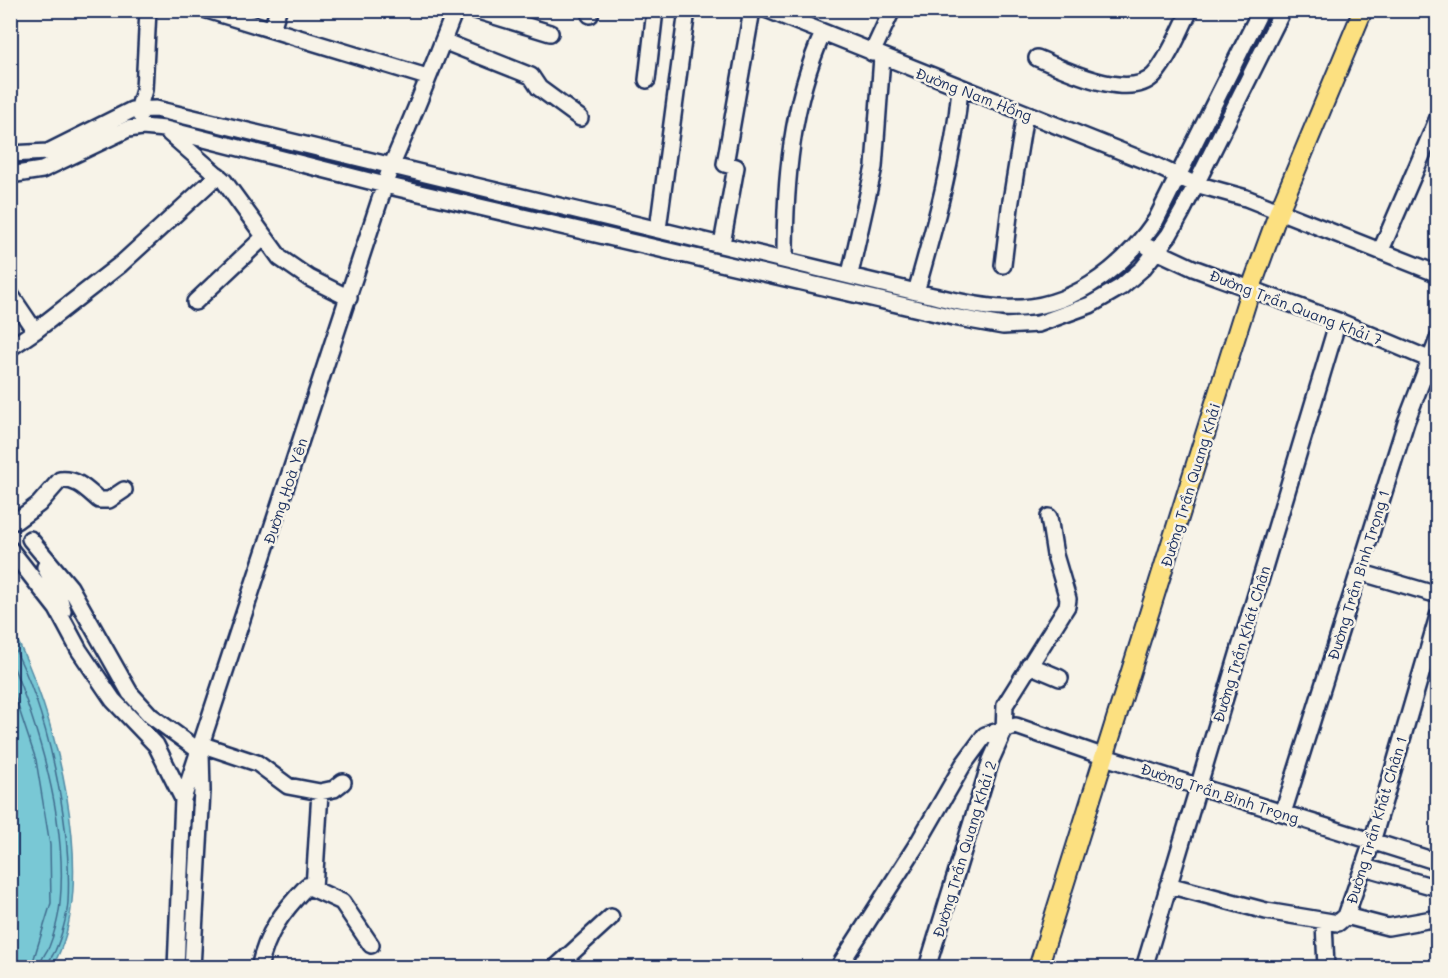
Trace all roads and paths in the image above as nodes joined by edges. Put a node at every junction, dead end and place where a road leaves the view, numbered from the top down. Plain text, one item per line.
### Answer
1 (148, 10) edge
2 (207, 10) edge
3 (278, 10) edge
4 (455, 10) edge
5 (475, 10) edge
6 (656, 10) edge
7 (687, 10) edge
8 (752, 10) edge
9 (892, 10) edge
10 (1190, 10) edge
11 (1261, 10) edge
12 (1282, 10) edge
13 (1363, 10) edge
14 (777, 12) edge
15 (272, 29) junction
16 (550, 33) dead end
17 (823, 33) junction
18 (443, 41) junction
19 (877, 55) junction
20 (1037, 58) dead end
21 (427, 77) junction
22 (647, 80) dead end
23 (960, 89) junction
24 (1025, 114) junction
25 (140, 117) junction
26 (580, 118) dead end
27 (1437, 118) edge
28 (165, 129) junction
29 (10, 154) edge
30 (10, 175) edge
31 (218, 175) junction
32 (388, 176) junction
33 (1186, 180) junction
34 (1280, 211) junction
35 (658, 229) junction
36 (264, 237) junction
37 (722, 244) junction
38 (1149, 247) junction
39 (1381, 250) junction
40 (785, 258) junction
41 (1004, 266) dead end
42 (850, 274) junction
43 (1437, 274) edge
44 (1251, 288) junction
45 (916, 292) junction
46 (10, 294) edge
47 (349, 298) junction
48 (195, 302) dead end
49 (1338, 321) junction
50 (35, 331) junction
51 (1437, 339) edge
52 (10, 348) edge
53 (1433, 361) edge
54 (124, 490) dead end
55 (1049, 517) dead end
56 (13, 518) edge
57 (30, 539) junction
58 (10, 549) edge
59 (1359, 572) junction
60 (1437, 595) edge
61 (1437, 616) edge
62 (68, 628) junction
63 (1029, 665) junction
64 (1060, 678) dead end
65 (1004, 731) junction
66 (199, 747) junction
67 (1105, 757) junction
68 (343, 782) dead end
69 (1199, 785) junction
70 (320, 792) junction
71 (183, 799) junction
72 (1283, 813) junction
73 (1372, 842) junction
74 (1437, 861) edge
75 (1364, 867) junction
76 (1168, 885) junction
77 (314, 888) junction
78 (1437, 888) edge
79 (1346, 916) junction
80 (611, 917) dead end
81 (1437, 918) edge
82 (1324, 922) junction
83 (371, 945) dead end
84 (176, 968) edge
85 (192, 968) edge
86 (259, 968) edge
87 (555, 968) edge
88 (838, 968) edge
89 (927, 968) edge
90 (1038, 968) edge
91 (1144, 968) edge
92 (1326, 968) edge

1 - 25 street
2 - 15 street
3 - 15 street
4 - 18 street, Đường Hoà Yên
5 - 16 street
6 - 22 street
7 - 35 street
8 - 37 street
9 - 19 street
10 - 20 street
11 - 33 street
12 - 33 street
13 - 34 main road, Đường Trần Quang Khải
14 - 17 street, Đường Nam Hồng
15 - 21 street
17 - 19 street, Đường Nam Hồng
17 - 40 street
18 - 21 street, Đường Hoà Yên
18 - 26 street
19 - 23 street, Đường Nam Hồng
19 - 42 street
21 - 32 street, Đường Hoà Yên
23 - 24 street, Đường Nam Hồng
23 - 45 street
24 - 33 street, Đường Nam Hồng
24 - 41 street
25 - 28 street
25 - 29 street
25 - 30 street
25 - 32 street
27 - 39 street
28 - 31 street
28 - 32 street
31 - 36 street
31 - 50 street
32 - 35 street
32 - 38 street
32 - 47 street, Đường Hoà Yên
33 - 34 street, Đường Nam Hồng
33 - 38 street
34 - 39 street, Đường Nam Hồng
34 - 44 main road, Đường Trần Quang Khải
35 - 37 street
36 - 47 street
36 - 48 street
37 - 40 street
38 - 44 street, Đường Trần Quang Khải 7
38 - 45 street
39 - 43 street, Đường Nam Hồng
40 - 42 street
42 - 45 street
44 - 49 street, Đường Trần Quang Khải 7
44 - 67 main road, Đường Trần Quang Khải
46 - 50 street
47 - 66 street, Đường Hoà Yên
49 - 53 street, Đường Trần Quang Khải 7
49 - 69 street, Đường Trần Khát Chân
50 - 52 street
51 - 53 street, Đường Trần Bình Trọng 1
53 - 59 street, Đường Trần Bình Trọng 1
54 - 56 street
55 - 63 street, Đường Trần Quang Khải 2
56 - 57 street
57 - 62 street
57 - 66 street
58 - 62 street
59 - 60 street
59 - 72 street, Đường Trần Bình Trọng 1
61 - 73 street, Đường Trần Khát Chân 1
62 - 71 street
63 - 64 street
63 - 65 street, Đường Trần Quang Khải 2
65 - 67 street, Đường Trần Bình Trọng
65 - 88 street
65 - 89 street, Đường Trần Quang Khải 2
66 - 70 street
66 - 71 street, Đường Hoà Yên
66 - 85 street
67 - 69 street, Đường Trần Bình Trọng
67 - 90 main road, Đường Trần Quang Khải
68 - 70 street
69 - 72 street, Đường Trần Bình Trọng
69 - 76 street, Đường Trần Khát Chân
70 - 77 street
71 - 84 street
72 - 73 street, Đường Trần Bình Trọng
73 - 74 street, Đường Trần Bình Trọng
73 - 75 street, Đường Trần Khát Chân 1
75 - 78 street
75 - 79 street, Đường Trần Khát Chân 1
76 - 82 street, Đường Trần Khát Chân 1
76 - 91 street, Đường Trần Khát Chân
77 - 83 street
77 - 86 street
79 - 81 street
79 - 82 street, Đường Trần Khát Chân 1
80 - 87 street
82 - 92 street

